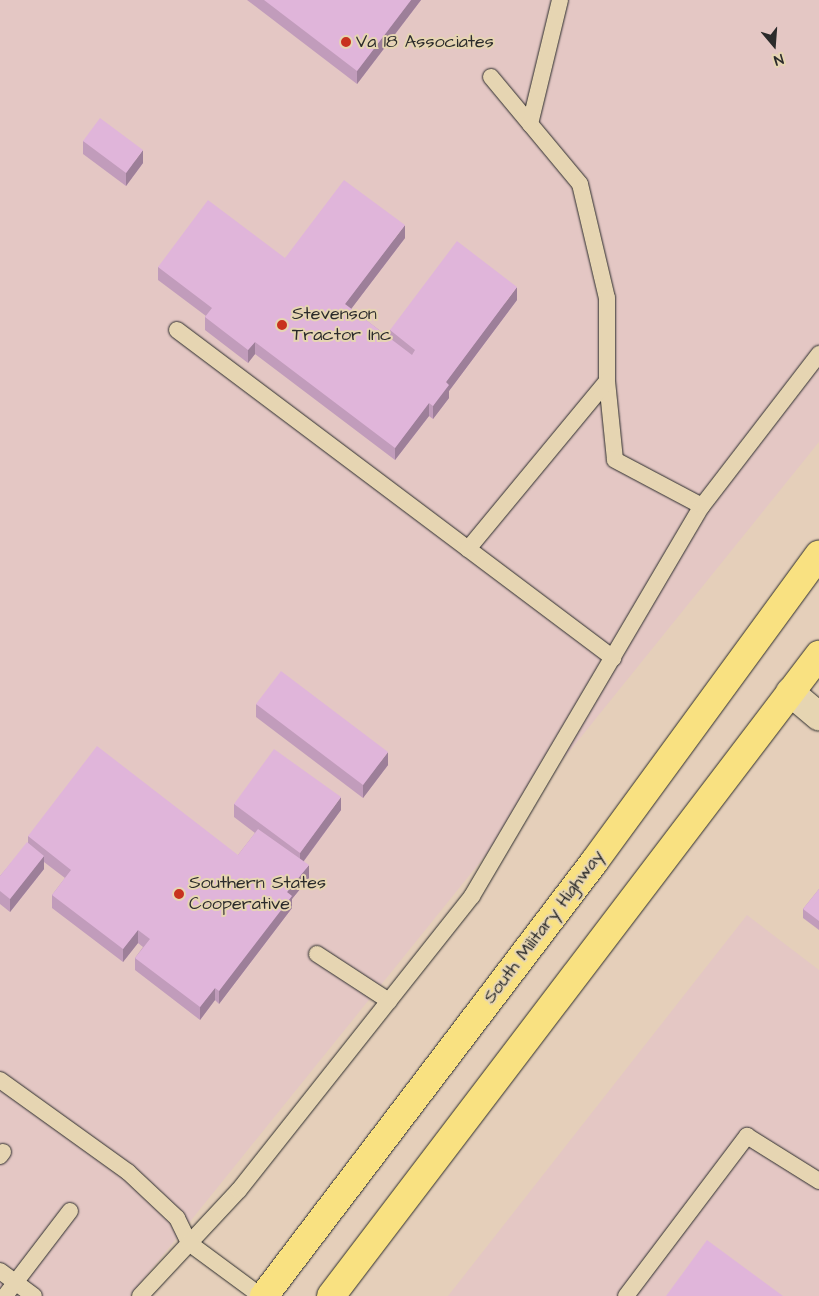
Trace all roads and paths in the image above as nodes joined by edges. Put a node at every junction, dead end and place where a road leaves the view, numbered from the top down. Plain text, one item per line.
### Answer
1 (560, 0) edge
2 (492, 77) dead end
3 (530, 124) junction
4 (177, 330) dead end
5 (819, 354) edge
6 (607, 381) junction
7 (702, 506) junction
8 (468, 549) junction
9 (819, 555) edge
10 (819, 655) edge
11 (613, 658) junction
12 (790, 692) junction
13 (819, 716) edge
14 (317, 954) dead end
15 (389, 1001) junction
16 (0, 1080) edge
17 (819, 1181) edge
18 (70, 1211) dead end
19 (189, 1243) junction
20 (0, 1271) edge
21 (15, 1282) junction
22 (4, 1296) edge
23 (34, 1296) edge
24 (140, 1296) edge
25 (262, 1296) edge
26 (331, 1296) edge
27 (626, 1296) edge

1 - 3 lane
2 - 3 lane
3 - 6 lane
4 - 8 lane
5 - 7 lane
6 - 7 lane
6 - 8 lane
7 - 11 lane
8 - 11 lane
9 - 25 main road, South Military Highway
10 - 12 main road
11 - 15 lane
12 - 13 street
12 - 26 main road
14 - 15 lane
15 - 19 lane
16 - 19 lane
17 - 27 lane
18 - 21 lane
19 - 24 lane
19 - 25 lane
20 - 21 lane
21 - 22 lane
21 - 23 lane

